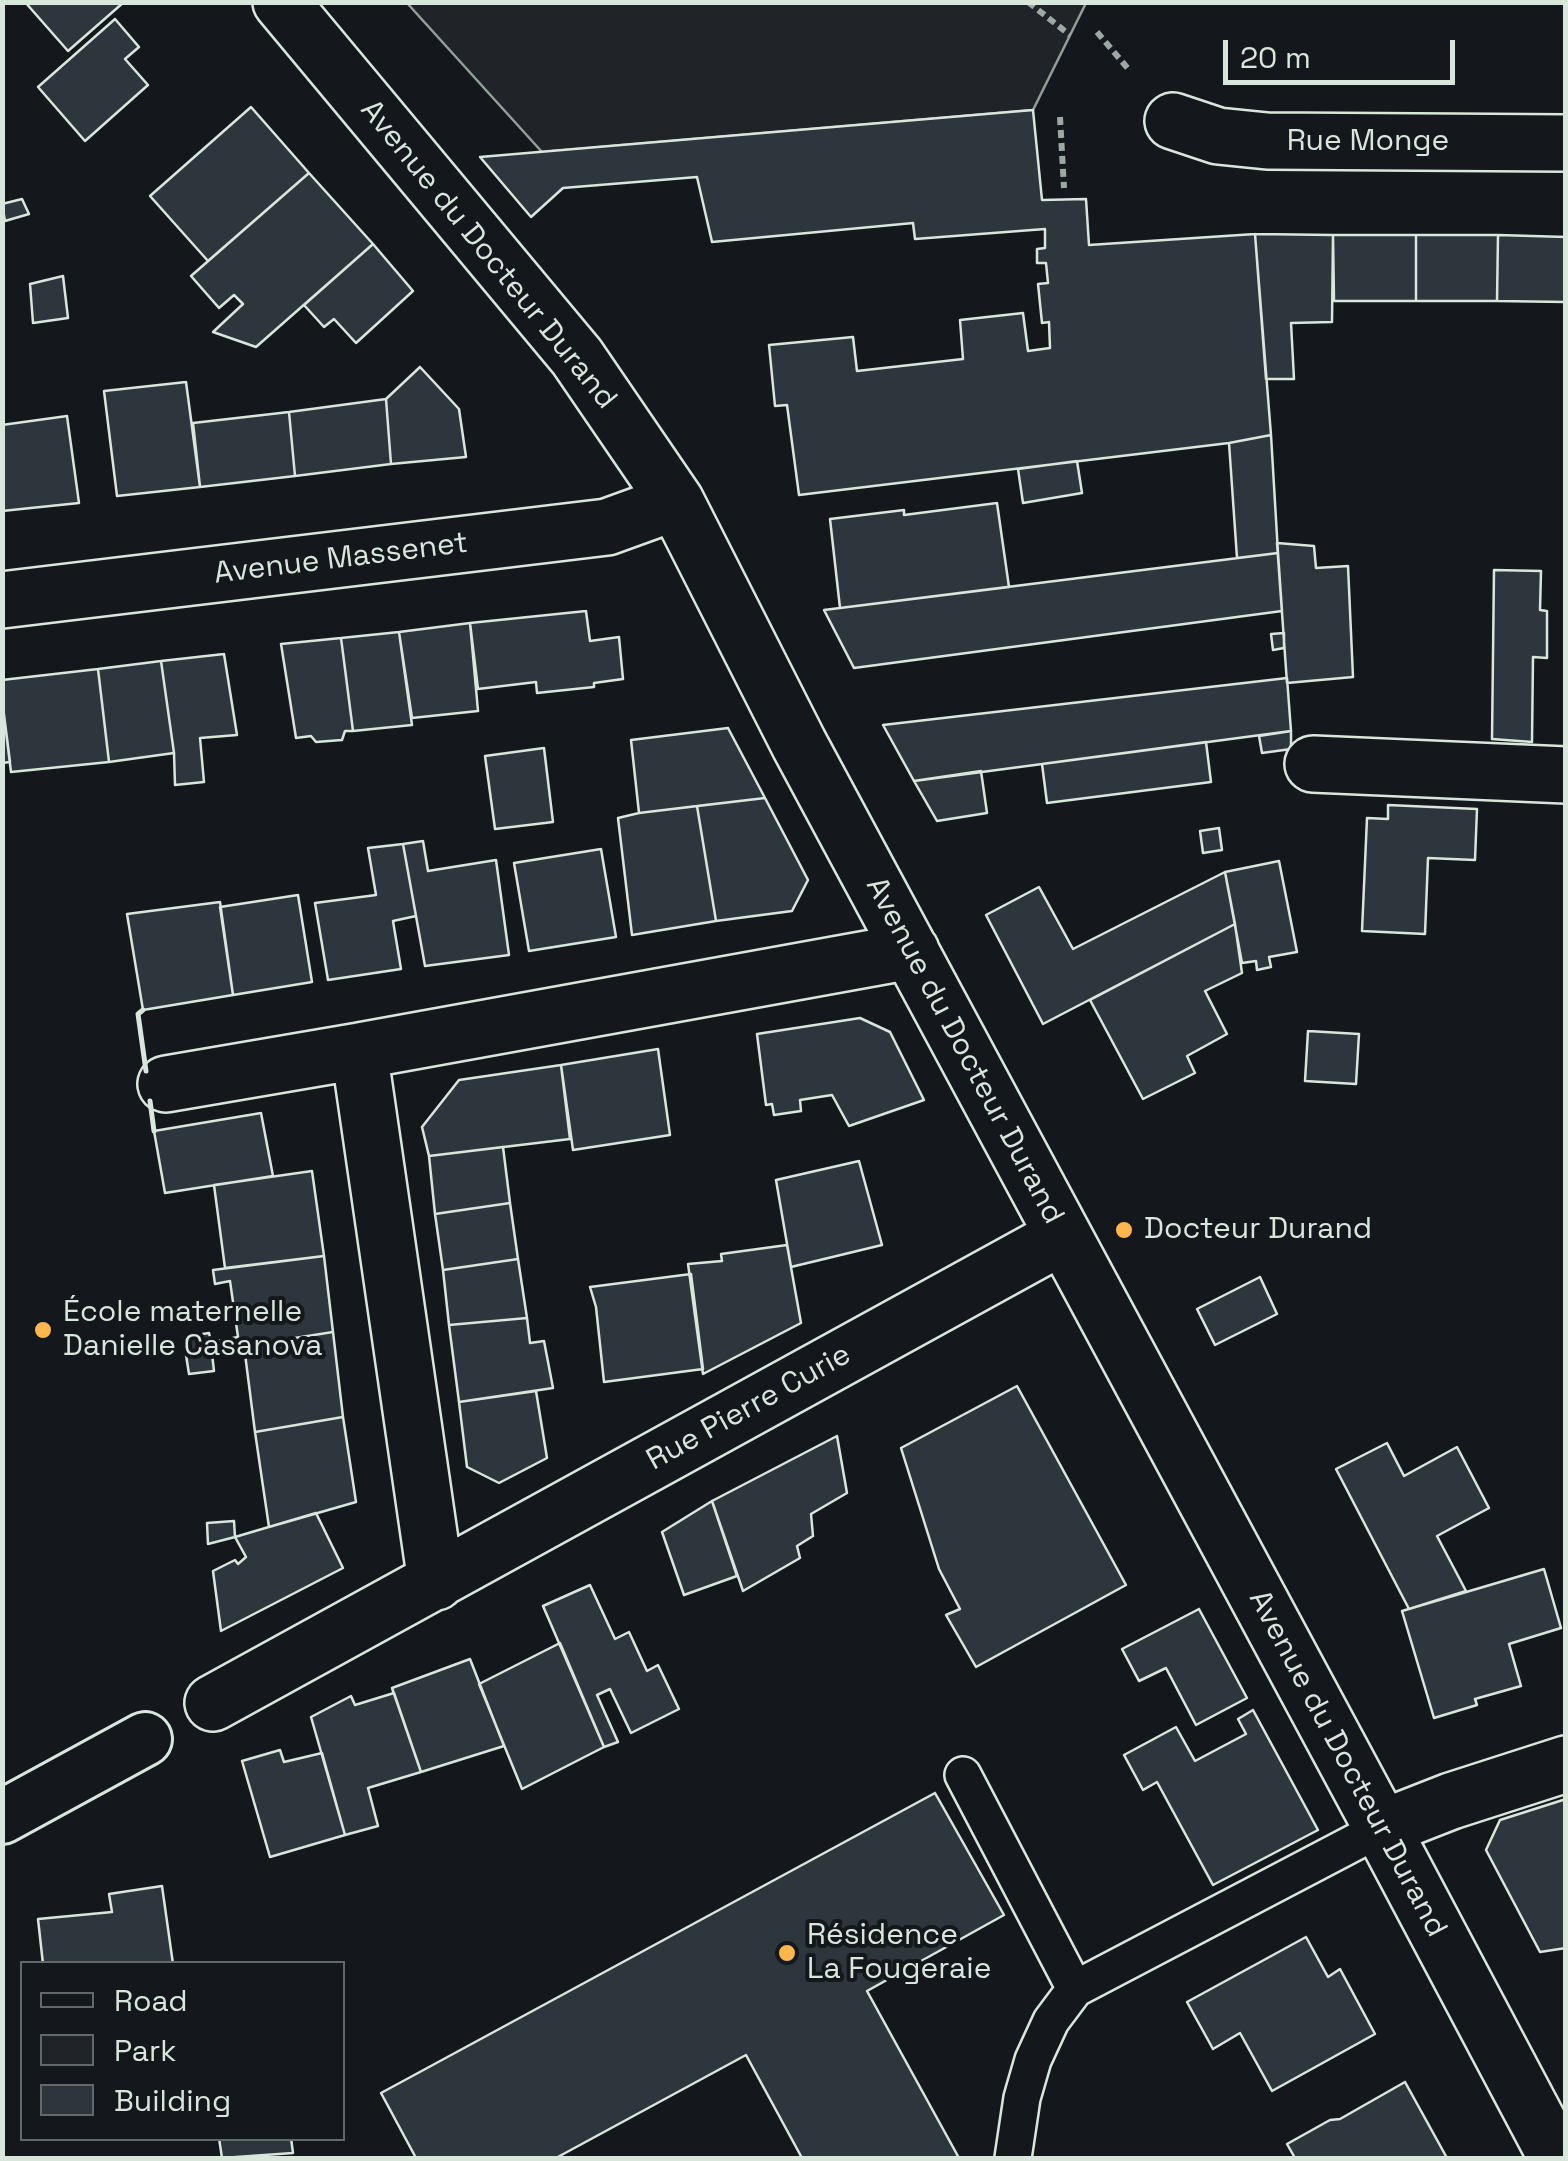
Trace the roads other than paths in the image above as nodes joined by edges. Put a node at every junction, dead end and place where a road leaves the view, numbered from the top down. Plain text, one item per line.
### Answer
1 (282, 2) edge
2 (1172, 121) dead end
3 (1566, 143) edge
4 (676, 502) junction
5 (2, 600) edge
6 (1313, 764) dead end
7 (1566, 776) edge
8 (911, 952) junction
9 (359, 1051) junction
10 (166, 1084) dead end
11 (1063, 1236) junction
12 (436, 1582) junction
13 (212, 1702) dead end
14 (145, 1739) dead end
15 (1566, 1764) edge
16 (963, 1775) dead end
17 (2, 1816) edge
18 (1382, 1828) junction
19 (1076, 1989) junction
20 (1014, 2158) edge
21 (1557, 2158) edge

1 - 4 street, Avenue du Docteur Durand
2 - 3 street, Rue Monge
4 - 5 street, Avenue Massenet
4 - 8 street, Avenue du Docteur Durand
6 - 7 street
8 - 9 street
8 - 11 street, Avenue du Docteur Durand
9 - 10 street
9 - 12 street
11 - 12 street, Rue Pierre Curie
11 - 18 street, Avenue du Docteur Durand
12 - 13 street, Rue Pierre Curie
14 - 17 street
15 - 18 street
16 - 19 lane
18 - 19 lane
18 - 21 street, Avenue du Docteur Durand
19 - 20 lane

